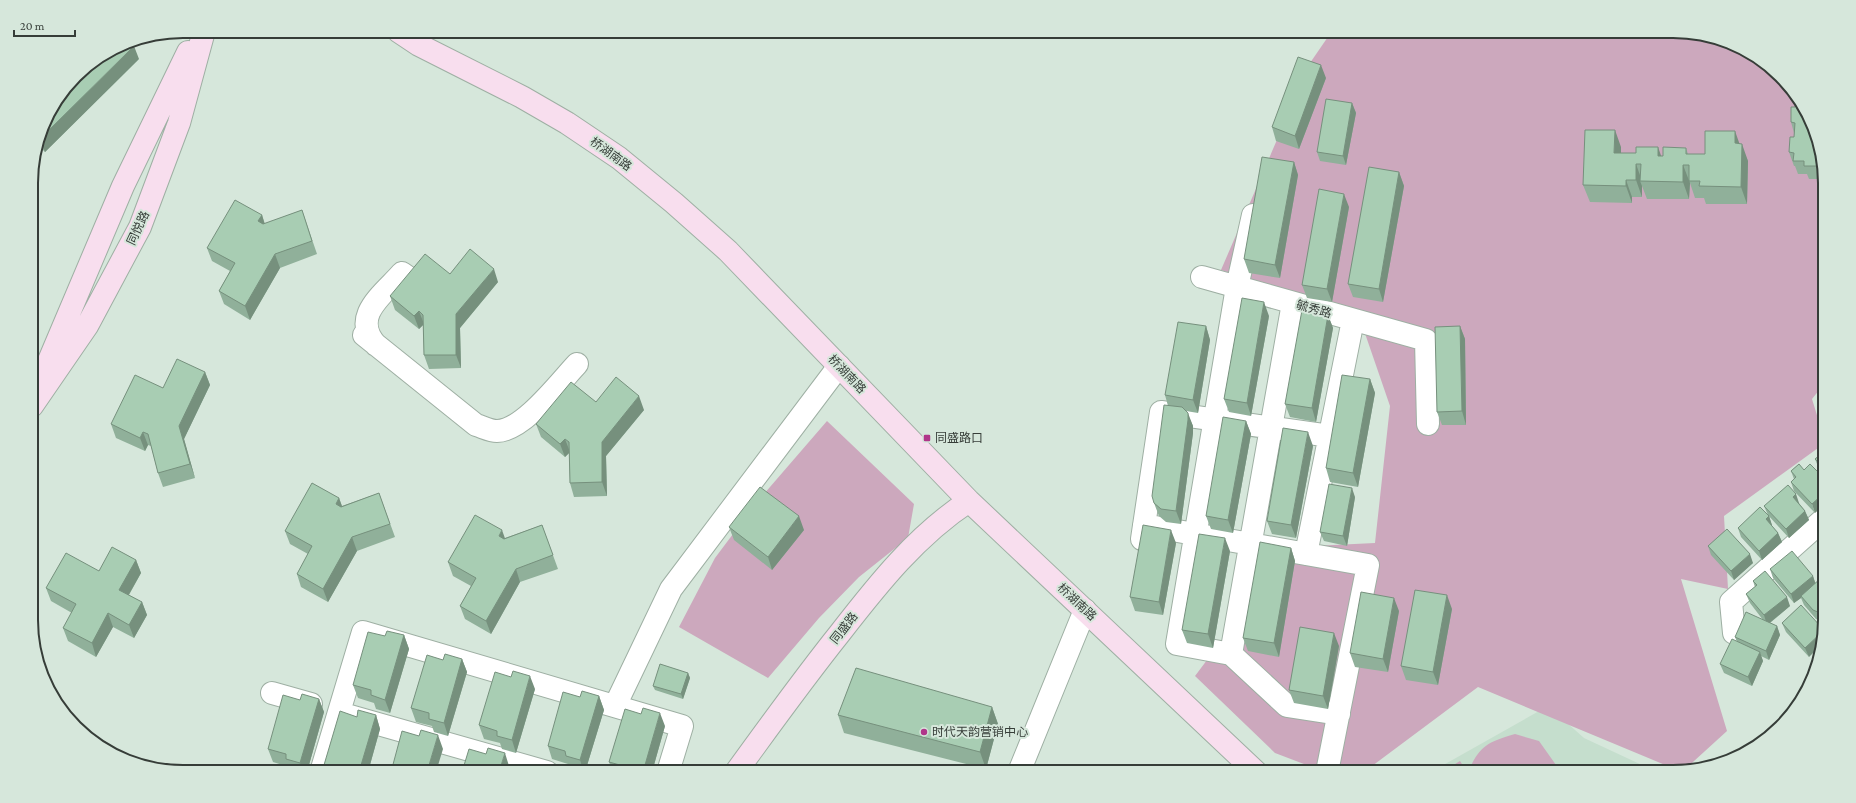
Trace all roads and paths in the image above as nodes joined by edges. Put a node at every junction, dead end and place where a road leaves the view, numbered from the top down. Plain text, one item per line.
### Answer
1 (196, 38) edge
2 (202, 38) edge
3 (408, 38) edge
4 (1258, 192) edge
5 (1202, 278) dead end
6 (412, 280) edge
7 (1237, 287) junction
8 (1293, 303) junction
9 (1353, 320) junction
10 (577, 364) dead end
11 (839, 366) junction
12 (38, 387) edge
13 (38, 397) edge
14 (1215, 420) junction
15 (1428, 424) dead end
16 (1271, 428) junction
17 (1330, 436) junction
18 (970, 502) junction
19 (1818, 524) edge
20 (1144, 525) junction
21 (1195, 534) junction
22 (1251, 544) junction
23 (1306, 554) junction
24 (1138, 561) edge
25 (1085, 610) junction
26 (1734, 633) dead end
27 (1231, 654) junction
28 (272, 693) dead end
29 (615, 706) junction
30 (338, 712) junction
31 (1339, 714) junction
32 (323, 765) edge
33 (523, 765) edge
34 (670, 765) edge
35 (741, 765) edge
36 (1022, 765) edge
37 (1249, 765) edge
38 (1329, 765) edge

1 - 12 street
2 - 13 street, 同悦路
3 - 11 street, 桥湖南路
4 - 7 street
5 - 7 street, 毓秀路
6 - 10 street
7 - 8 street, 毓秀路
7 - 14 street
8 - 9 street, 毓秀路
8 - 16 street
9 - 15 street, 毓秀路
9 - 17 street
11 - 18 street, 桥湖南路
11 - 29 street
14 - 16 street
14 - 20 street
14 - 21 street
16 - 17 street
16 - 22 street
17 - 23 street
18 - 25 street, 桥湖南路
18 - 35 street, 同盛路
19 - 26 street
20 - 21 street
20 - 24 street
21 - 22 street
21 - 27 street
22 - 23 street
22 - 27 street
23 - 31 street
25 - 36 street
25 - 37 street, 桥湖南路
27 - 31 street
28 - 30 street
29 - 30 street
29 - 34 street
30 - 32 street
30 - 33 street
31 - 38 street

